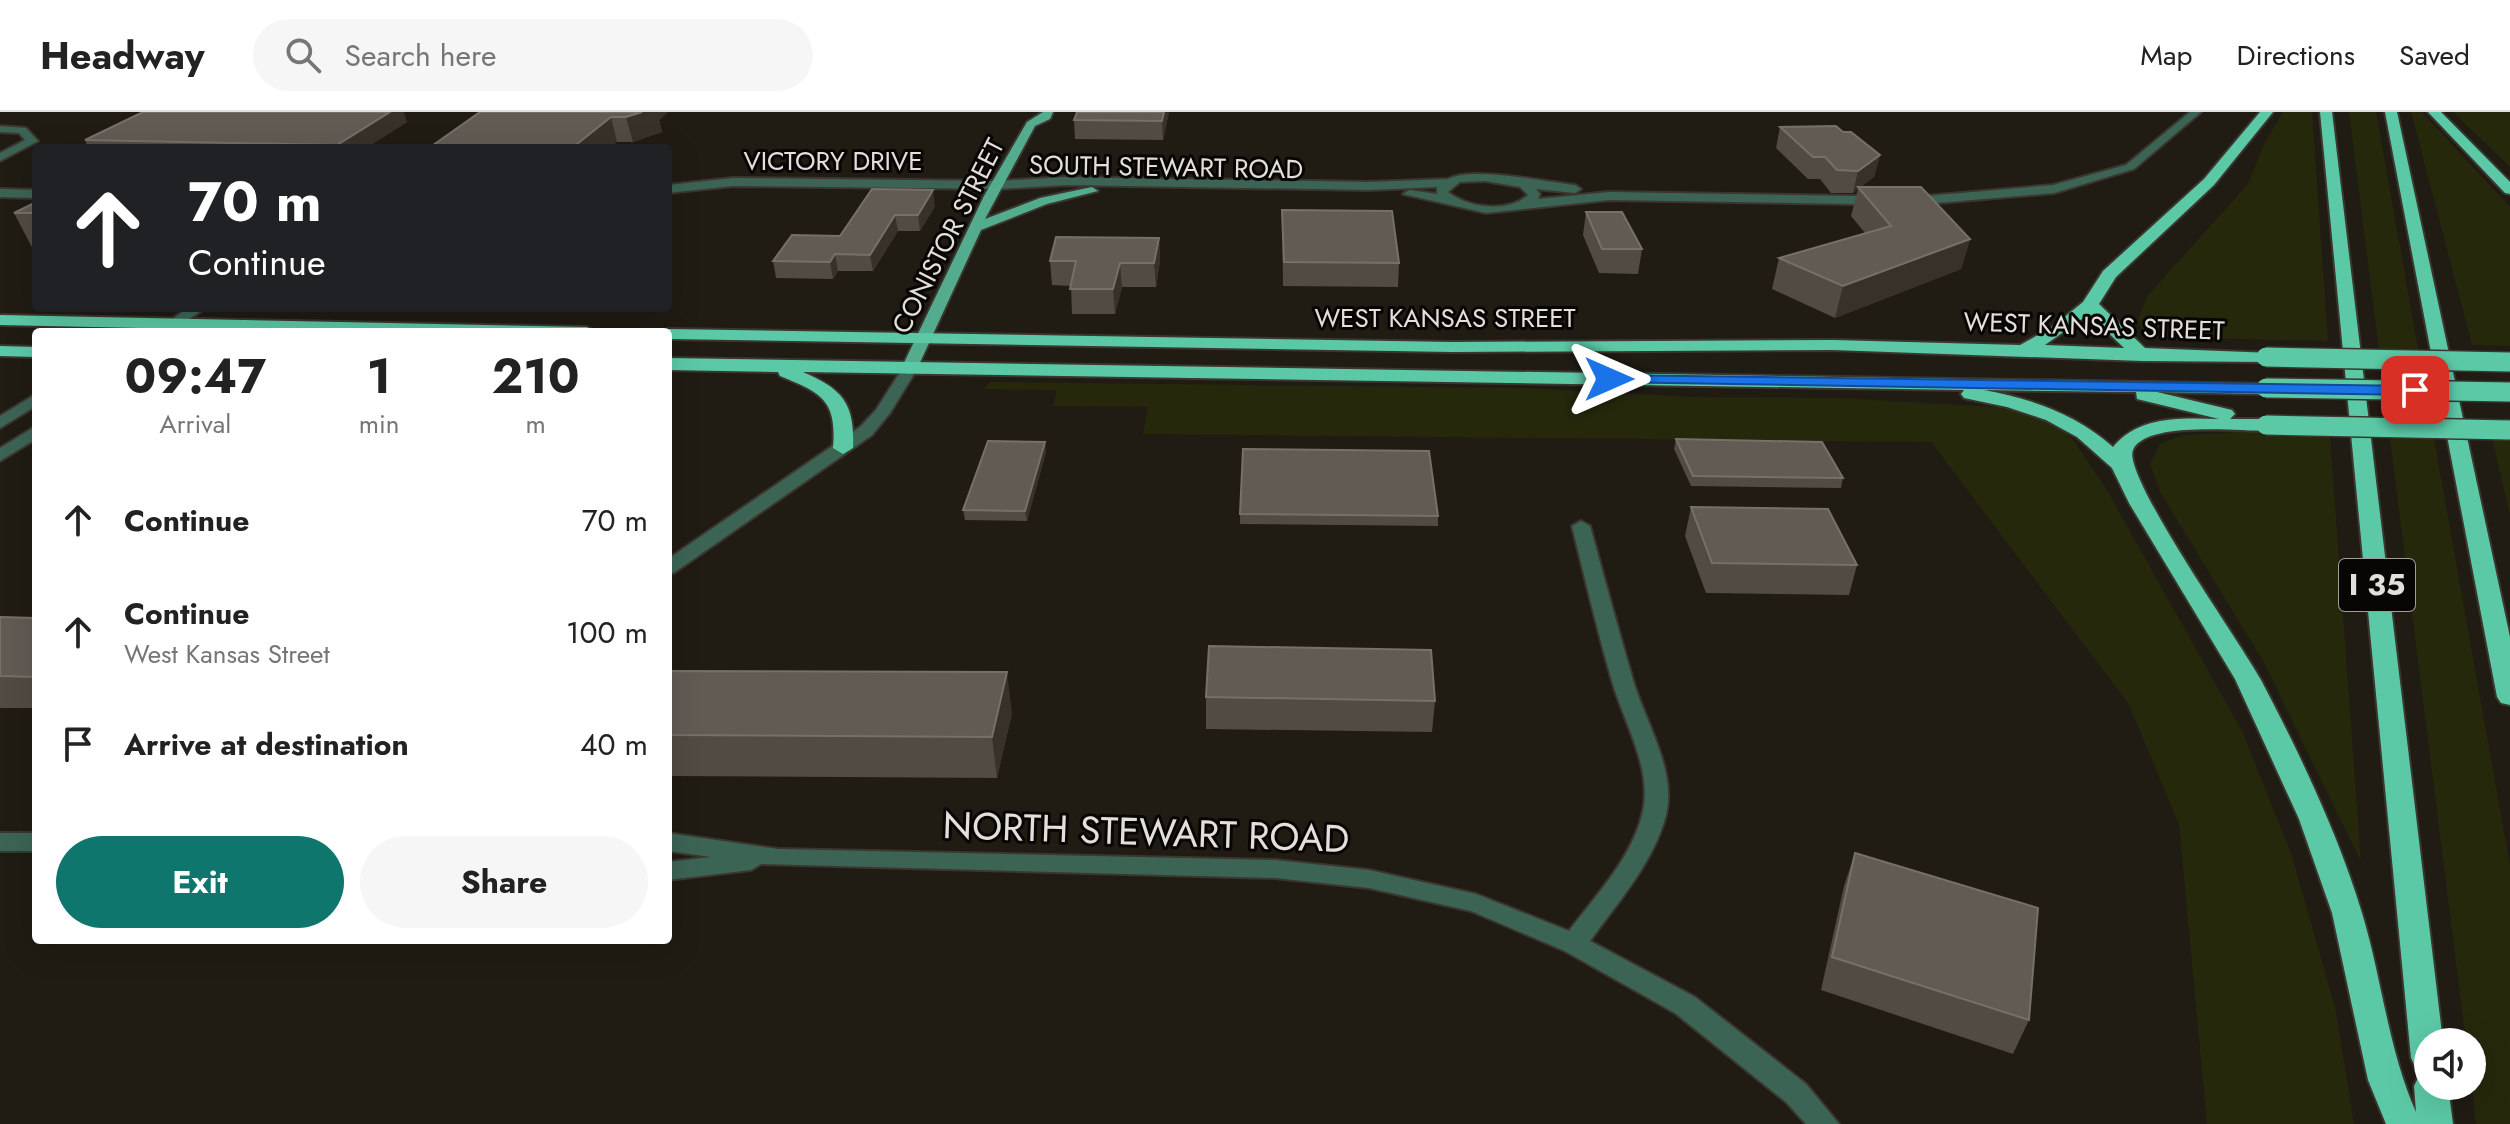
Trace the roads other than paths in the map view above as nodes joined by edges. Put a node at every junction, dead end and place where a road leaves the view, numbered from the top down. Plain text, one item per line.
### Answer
1 (1048, 112) edge
2 (2196, 112) edge
3 (2267, 112) edge
4 (2326, 112) edge
5 (2391, 112) edge
6 (2434, 112) edge
7 (1030, 118) edge
8 (0, 129) edge
9 (0, 158) edge
10 (1448, 183) junction
11 (1524, 184) junction
12 (998, 185) junction
13 (672, 189) edge
14 (2510, 190) edge
15 (1092, 191) junction
16 (0, 193) edge
17 (32, 194) edge
18 (1959, 197) junction
19 (1447, 199) junction
20 (1525, 204) junction
21 (977, 227) junction
22 (2090, 305) junction
23 (192, 312) edge
24 (0, 320) edge
25 (167, 328) edge
26 (672, 334) edge
27 (922, 338) junction
28 (1955, 348) junction
29 (2023, 350) junction
30 (0, 351) edge
31 (32, 352) edge
32 (2140, 354) junction
33 (2510, 362) edge
34 (672, 364) edge
35 (773, 367) junction
36 (909, 369) junction
37 (1894, 381) junction
38 (2097, 384) junction
39 (2244, 387) junction
40 (2510, 392) edge
41 (32, 402) edge
42 (0, 423) edge
43 (2266, 425) junction
44 (2510, 430) edge
45 (32, 434) edge
46 (843, 448) junction
47 (0, 456) edge
48 (2121, 465) junction
49 (1581, 526) dead end
50 (672, 565) edge
51 (2510, 697) edge
52 (0, 842) edge
53 (32, 842) edge
54 (672, 843) edge
55 (778, 858) junction
56 (672, 871) edge
57 (1574, 944) junction
58 (2425, 1028) edge
59 (2432, 1100) edge
60 (1824, 1124) edge
61 (2404, 1124) edge
62 (2435, 1124) edge

1 - 7 main road, CONISTOR STREET
2 - 18 street
3 - 22 highway
4 - 58 highway, I 35
5 - 51 highway
6 - 14 highway
7 - 12 main road, CONISTOR STREET
8 - 9 street
10 - 11 street, SOUTH STEWART ROAD
10 - 12 street, SOUTH STEWART ROAD
10 - 19 street
11 - 18 street
11 - 20 street
12 - 13 street, VICTORY DRIVE
12 - 15 street, SOUTH STEWART ROAD
12 - 21 main road, CONISTOR STREET
15 - 19 street, SOUTH STEWART ROAD
15 - 21 main road
16 - 17 street
18 - 20 street
19 - 20 street, SOUTH STEWART ROAD
21 - 27 main road, CONISTOR STREET
22 - 29 highway
22 - 32 highway
23 - 25 street
24 - 25 highway
26 - 27 highway, WEST KANSAS STREET
27 - 28 highway, WEST KANSAS STREET
27 - 36 main road, CONISTOR STREET
28 - 29 highway, WEST KANSAS STREET
28 - 38 highway
29 - 32 highway, WEST KANSAS STREET
30 - 31 highway
32 - 33 highway, WEST KANSAS STREET, bridge
32 - 39 highway
34 - 35 highway, WEST KANSAS STREET
35 - 36 highway, WEST KANSAS STREET
35 - 46 highway
36 - 37 highway, WEST KANSAS STREET
36 - 46 street
37 - 38 highway
37 - 48 highway
38 - 39 highway
38 - 43 highway
39 - 40 highway, bridge
41 - 42 street
43 - 44 highway, bridge
43 - 48 highway
45 - 47 street
46 - 50 street
48 - 61 highway
49 - 57 street
52 - 53 street
54 - 55 street, NORTH STEWART ROAD
55 - 56 street, NORTH STEWART ROAD
55 - 57 street, NORTH STEWART ROAD
57 - 60 street, NORTH STEWART ROAD
59 - 62 highway

